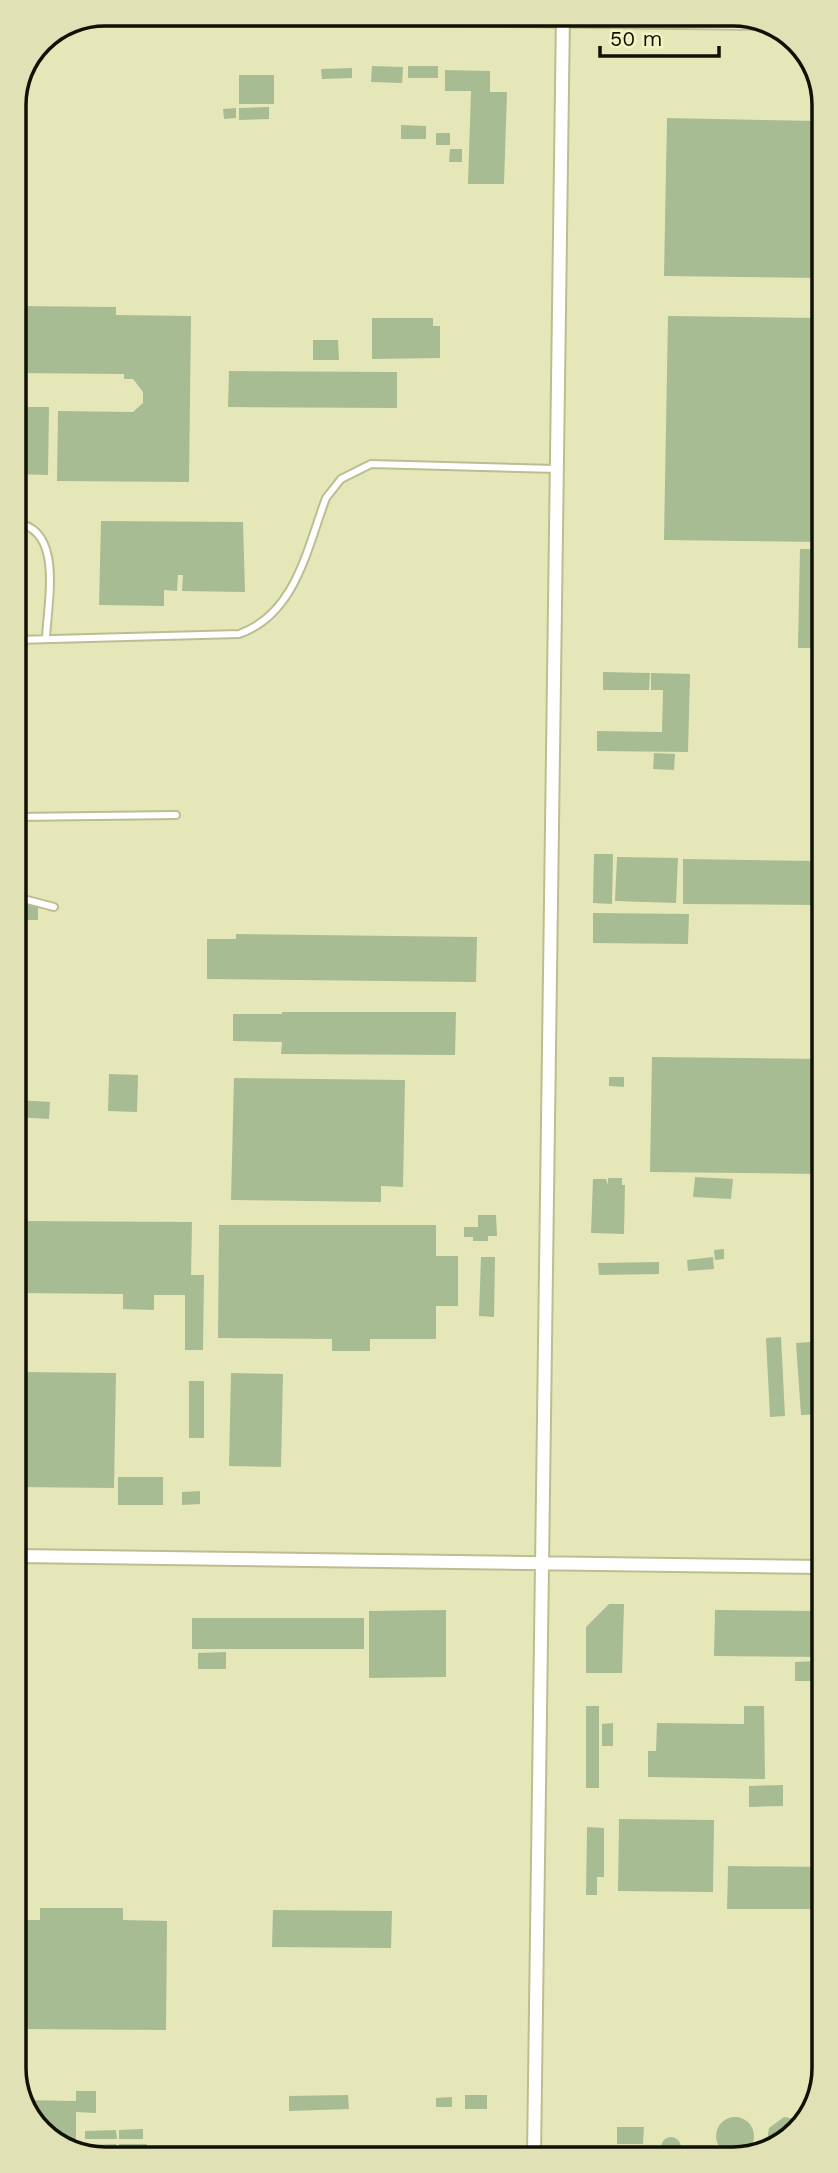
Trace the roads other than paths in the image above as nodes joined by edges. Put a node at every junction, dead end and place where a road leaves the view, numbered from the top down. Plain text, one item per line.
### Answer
1 (563, 26) edge
2 (557, 468) junction
3 (26, 526) edge
4 (46, 639) junction
5 (26, 640) edge
6 (176, 815) dead end
7 (26, 817) edge
8 (26, 900) edge
9 (54, 907) dead end
10 (26, 1556) edge
11 (541, 1563) junction
12 (812, 1567) edge
13 (534, 2147) edge

1 - 2 street
2 - 4 lane
2 - 11 street
3 - 4 lane
4 - 5 lane
6 - 7 lane
8 - 9 lane
10 - 11 street
11 - 12 street
11 - 13 street

